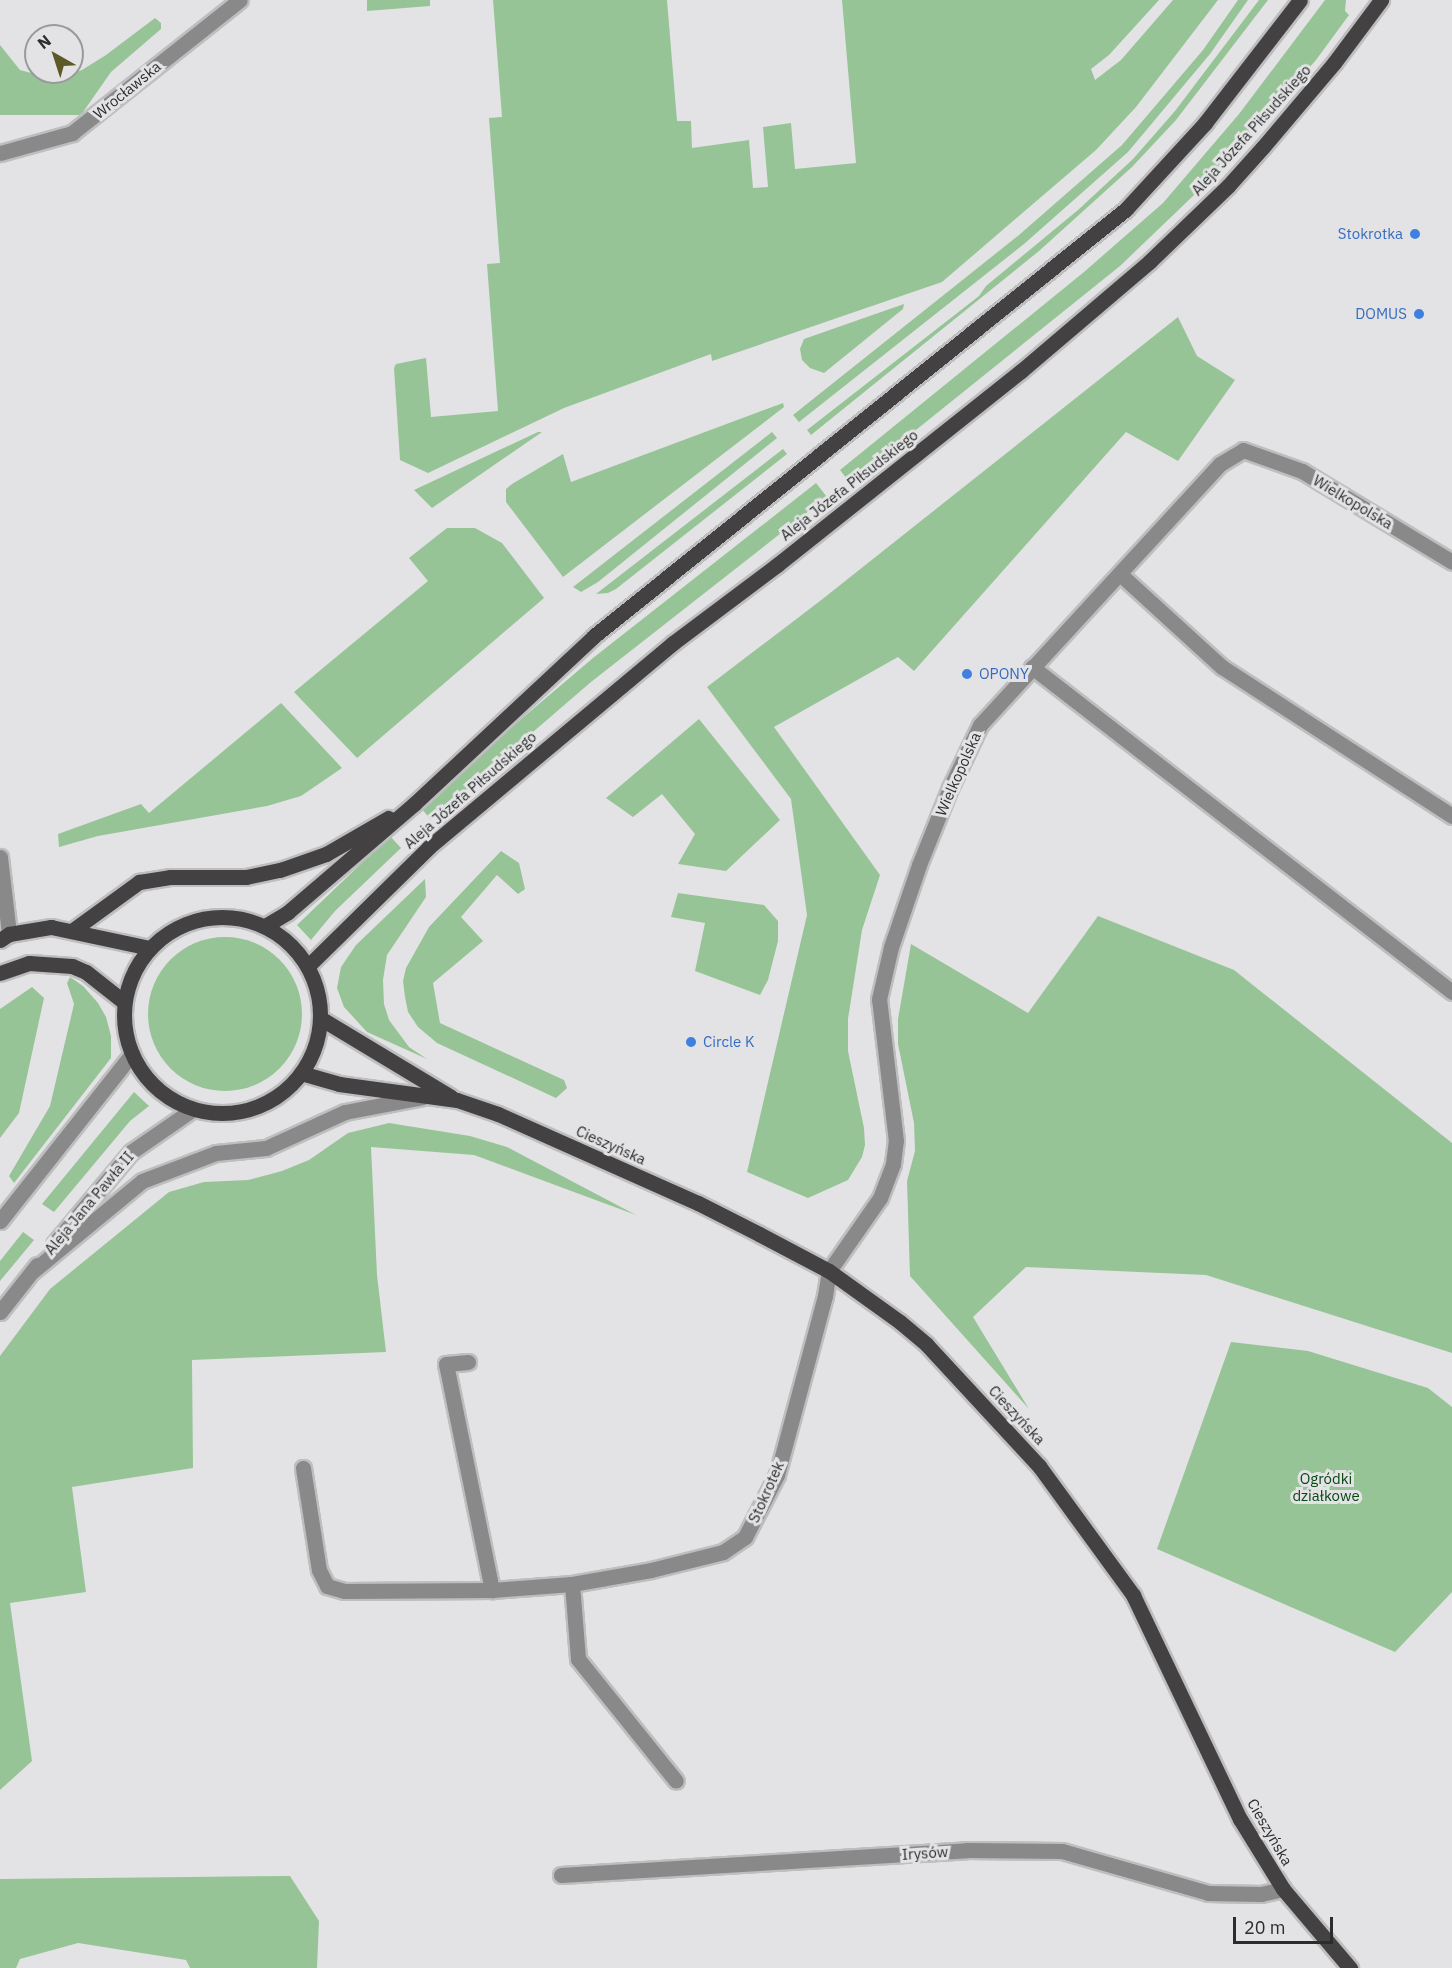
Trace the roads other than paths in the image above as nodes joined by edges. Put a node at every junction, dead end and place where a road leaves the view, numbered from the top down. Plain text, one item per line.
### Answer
1 (240, 0) edge
2 (1300, 0) edge
3 (1381, 0) edge
4 (0, 153) edge
5 (1452, 562) edge
6 (1119, 574) junction
7 (1032, 667) junction
8 (414, 804) junction
9 (1452, 816) edge
10 (0, 857) edge
11 (265, 926) junction
12 (73, 930) junction
13 (4, 937) edge
14 (150, 948) junction
15 (308, 966) junction
16 (0, 973) edge
17 (1452, 992) edge
18 (124, 1002) junction
19 (321, 1018) junction
20 (132, 1054) junction
21 (301, 1073) junction
22 (427, 1096) junction
23 (457, 1100) junction
24 (193, 1109) junction
25 (0, 1221) edge
26 (829, 1270) junction
27 (33, 1271) junction
28 (0, 1312) edge
29 (468, 1362) dead end
30 (303, 1468) dead end
31 (572, 1584) junction
32 (492, 1590) junction
33 (676, 1781) dead end
34 (561, 1875) dead end
35 (1283, 1889) junction
36 (1350, 1968) edge

1 - 4 street, Wrocławska
2 - 8 main road, Aleja Józefa Piłsudskiego
3 - 15 main road, Aleja Józefa Piłsudskiego
5 - 6 street, Wielkopolska
6 - 7 street, Wielkopolska
6 - 9 street
7 - 17 street
7 - 26 street, Wielkopolska
8 - 11 main road, Aleja Józefa Piłsudskiego
8 - 12 main road
10 - 13 street
11 - 14 main road
11 - 15 main road
12 - 13 main road
12 - 14 main road
14 - 18 main road
15 - 19 main road
16 - 18 main road
18 - 20 main road
19 - 21 main road
19 - 23 main road, Cieszyńska
20 - 24 main road
20 - 25 street
21 - 22 main road, Cieszyńska
21 - 24 main road
22 - 23 main road, Cieszyńska
22 - 27 street
23 - 26 main road, Cieszyńska
24 - 27 street, Aleja Jana Pawła II
26 - 31 street, Stokrotek
26 - 35 main road, Cieszyńska
27 - 28 street, Aleja Jana Pawła II
29 - 32 street
30 - 32 street, Stokrotek
31 - 32 street, Stokrotek
31 - 33 street
34 - 35 street, Irysów
35 - 36 main road, Cieszyńska

